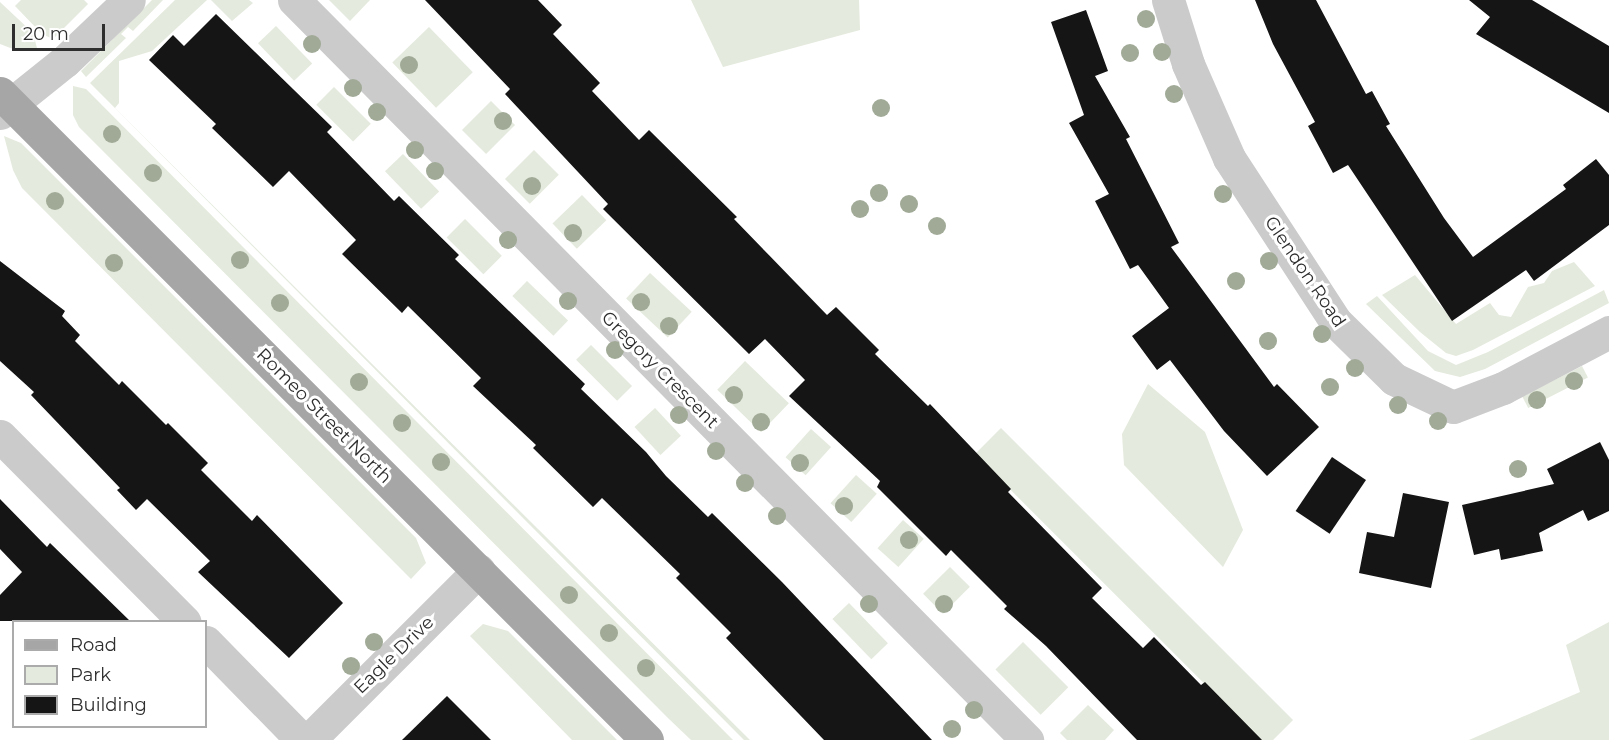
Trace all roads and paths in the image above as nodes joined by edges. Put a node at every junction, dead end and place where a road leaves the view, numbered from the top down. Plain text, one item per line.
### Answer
1 (129, 0) edge
2 (294, 0) edge
3 (1168, 0) edge
4 (3, 103) edge
5 (1609, 332) edge
6 (0, 436) edge
7 (479, 570) junction
8 (184, 620) edge
9 (207, 643) edge
10 (302, 740) edge
11 (309, 740) edge
12 (647, 740) edge
13 (1027, 740) edge

1 - 4 street
2 - 13 street, Gregory Crescent
3 - 5 street, Glendon Road
4 - 7 main road, Romeo Street North
6 - 8 street
7 - 11 street, Eagle Drive
7 - 12 main road, Romeo Street North
9 - 10 street

